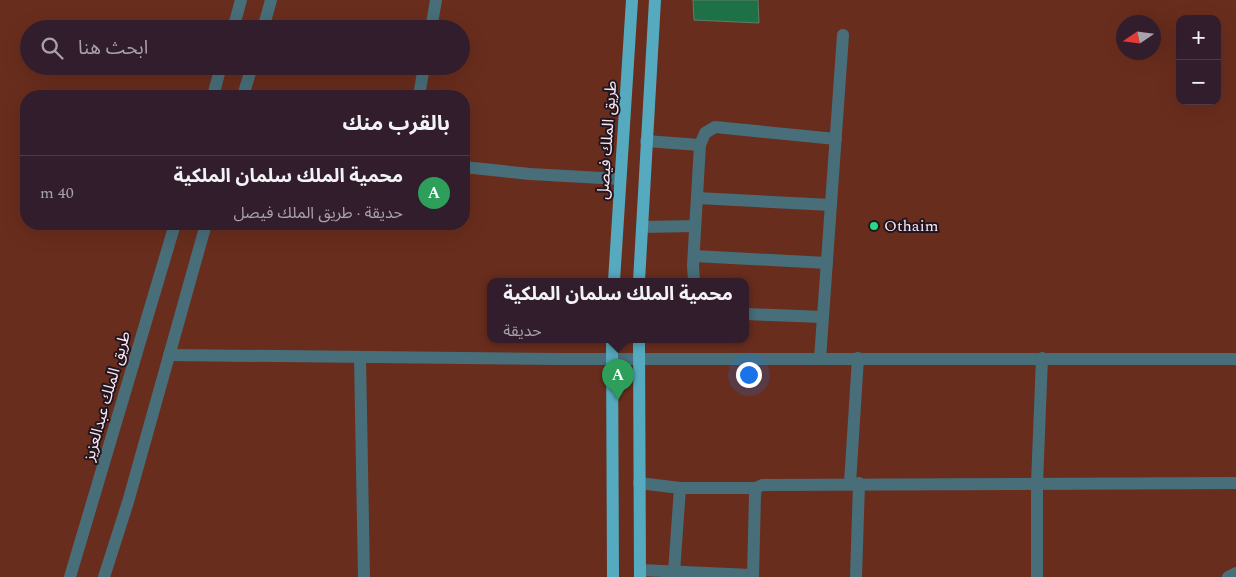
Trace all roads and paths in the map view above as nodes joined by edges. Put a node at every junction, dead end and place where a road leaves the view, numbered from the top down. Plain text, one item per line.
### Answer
1 (241, 0) edge
2 (271, 0) edge
3 (436, 0) edge
4 (632, 0) edge
5 (655, 0) edge
6 (235, 20) edge
7 (265, 20) edge
8 (432, 20) edge
9 (843, 34) dead end
10 (219, 75) edge
11 (249, 75) edge
12 (422, 75) edge
13 (215, 90) edge
14 (245, 90) edge
15 (420, 90) edge
16 (836, 139) junction
17 (646, 141) junction
18 (700, 145) junction
19 (470, 168) edge
20 (620, 179) junction
21 (697, 198) junction
22 (831, 205) junction
23 (695, 226) junction
24 (642, 227) junction
25 (173, 230) edge
26 (204, 230) edge
27 (694, 256) junction
28 (827, 263) junction
29 (614, 278) edge
30 (639, 278) edge
31 (694, 278) edge
32 (749, 314) edge
33 (823, 317) junction
34 (612, 343) edge
35 (639, 343) edge
36 (169, 354) junction
37 (360, 357) junction
38 (820, 358) junction
39 (858, 358) junction
40 (1042, 358) junction
41 (612, 359) junction
42 (639, 359) junction
43 (1236, 359) edge
44 (639, 483) junction
45 (855, 483) junction
46 (1037, 483) junction
47 (1236, 483) edge
48 (680, 488) junction
49 (756, 488) junction
50 (674, 572) junction
51 (1236, 573) edge
52 (640, 574) edge
53 (752, 576) edge
54 (70, 577) edge
55 (104, 577) edge
56 (364, 577) edge
57 (613, 577) edge
58 (856, 577) edge
59 (1037, 577) edge
60 (1228, 577) edge

1 - 6 street
2 - 7 street
3 - 8 street
4 - 20 main road, طريق الملك فيصل
5 - 17 main road
9 - 16 street
10 - 13 street
11 - 14 street
12 - 15 street
16 - 18 street
16 - 22 street
17 - 18 street
17 - 24 main road
18 - 21 street
19 - 20 street
20 - 29 main road, طريق الملك فيصل
21 - 22 street
21 - 23 street
22 - 28 street
23 - 24 street
23 - 27 street
24 - 30 main road
25 - 54 street, طريق الملك عبدالعزيز
26 - 36 street
27 - 28 street
27 - 31 street
28 - 33 street
32 - 33 street
33 - 38 street
34 - 41 main road
35 - 42 main road
36 - 37 street
36 - 55 street
37 - 41 street
37 - 56 street
38 - 39 street
38 - 42 street
39 - 40 street
39 - 45 street
40 - 43 street
40 - 46 street
41 - 42 street
41 - 57 main road
42 - 44 main road
44 - 48 street
44 - 52 main road
45 - 46 street
45 - 49 street
45 - 58 street
46 - 47 street
46 - 59 street
48 - 49 street
48 - 50 street
49 - 53 street
50 - 52 street
50 - 53 street
51 - 60 street

